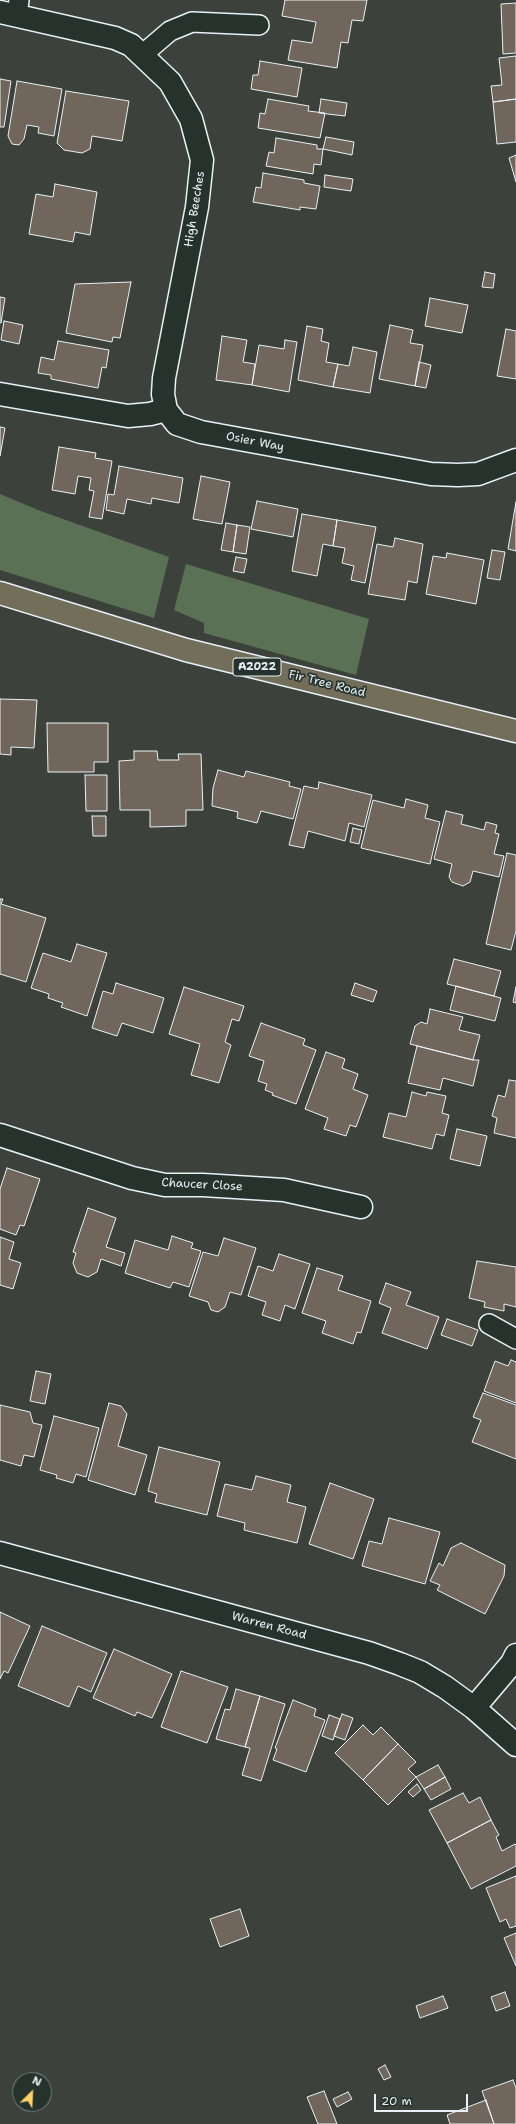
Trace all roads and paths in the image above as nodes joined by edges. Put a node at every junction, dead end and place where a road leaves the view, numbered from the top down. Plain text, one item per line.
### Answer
1 (12, 9) edge
2 (259, 25) dead end
3 (142, 55) junction
4 (0, 394) edge
5 (166, 410) junction
6 (516, 460) edge
7 (0, 593) edge
8 (516, 731) edge
9 (0, 1135) edge
10 (361, 1207) dead end
11 (489, 1324) dead end
12 (516, 1339) edge
13 (0, 1553) edge
14 (516, 1655) edge
15 (474, 1708) junction
16 (516, 1745) edge

1 - 3 street, High Beeches
2 - 3 lane
3 - 5 street, High Beeches
4 - 5 street
5 - 6 street, Osier Way
7 - 8 main road, Fir Tree Road / A2022
9 - 10 street, Chaucer Close
11 - 12 lane
13 - 15 street, Warren Road
14 - 15 street
15 - 16 street, Warren Road

